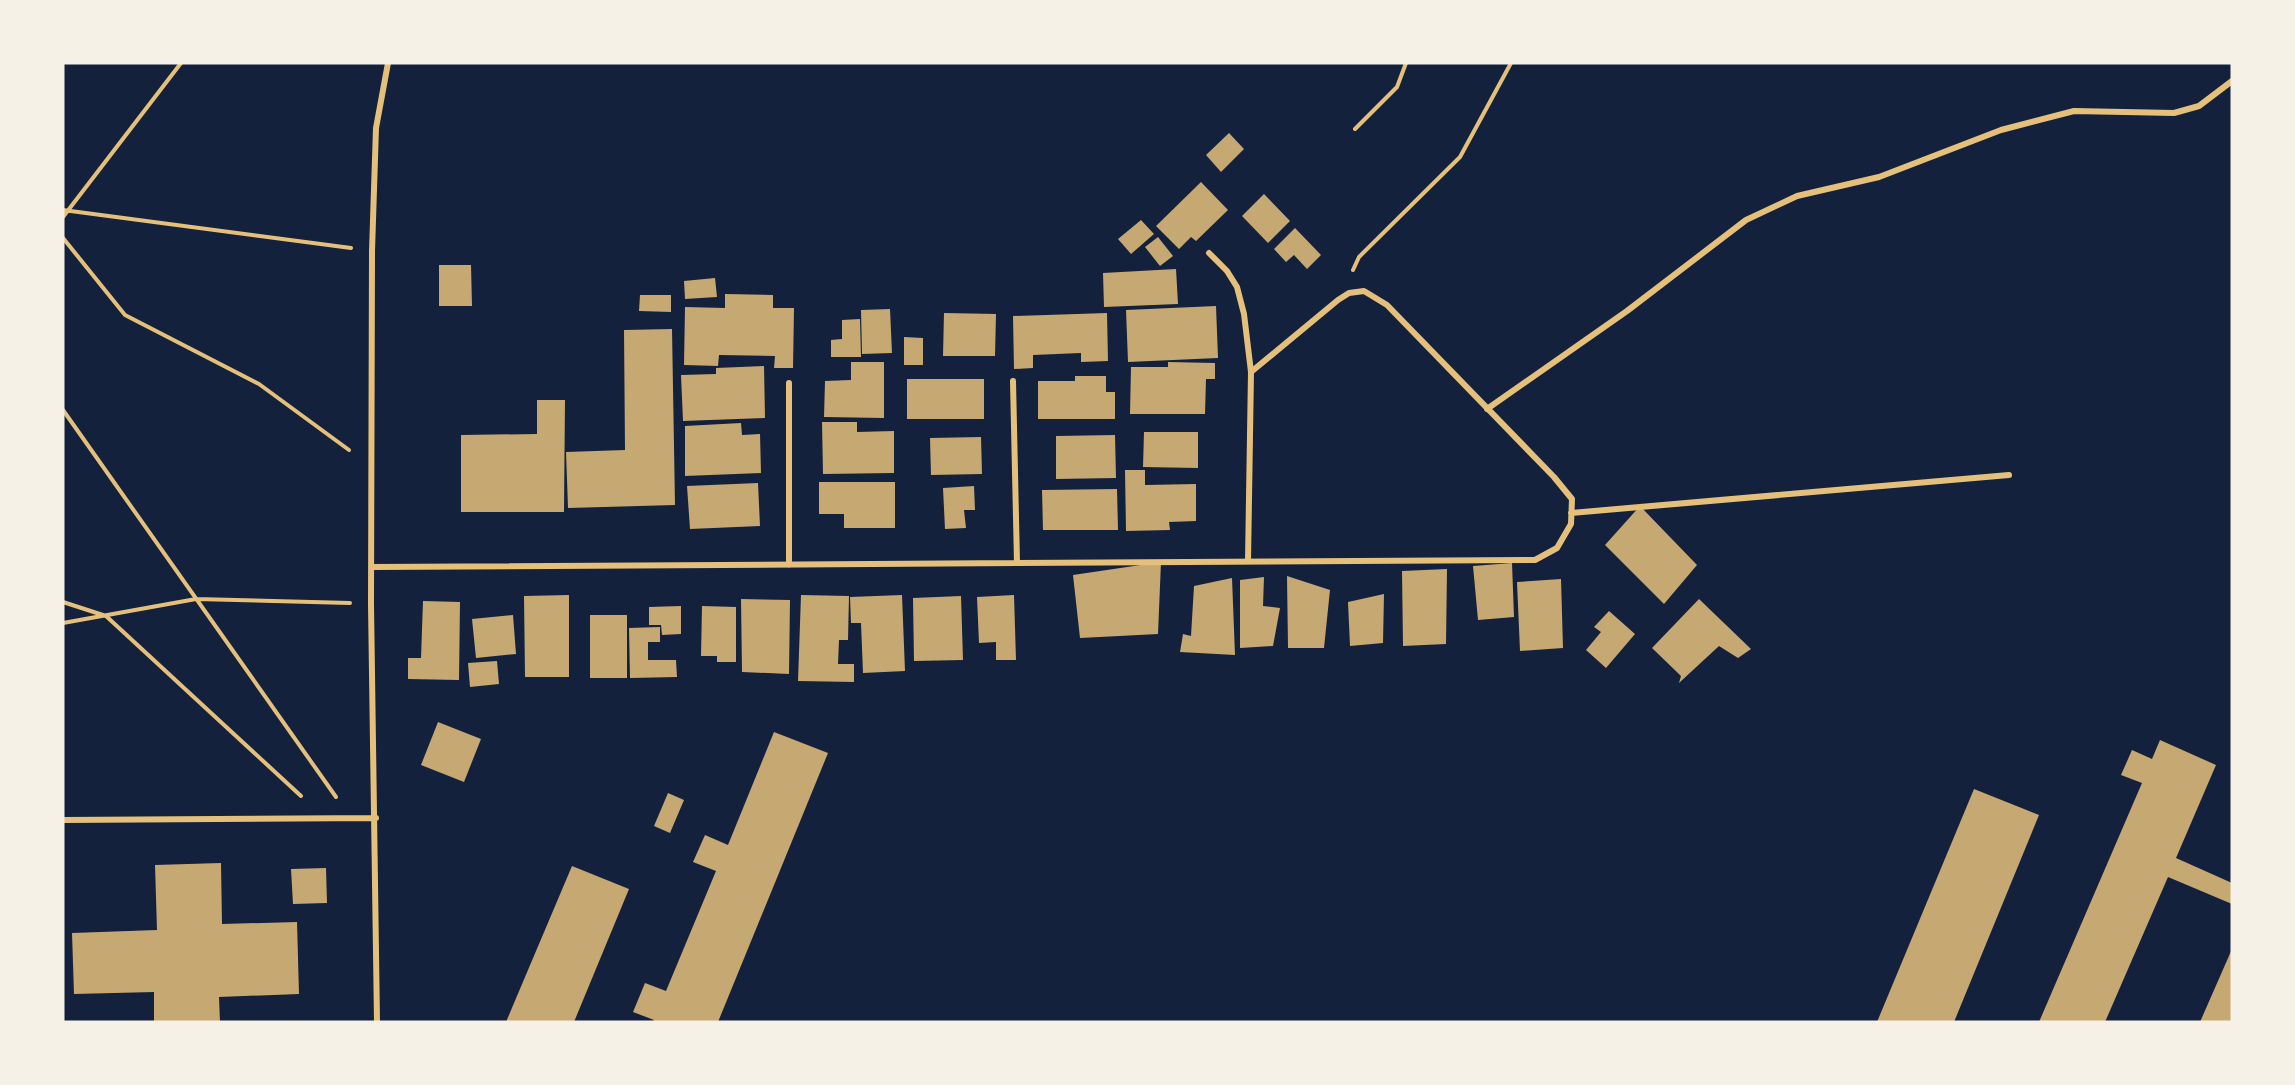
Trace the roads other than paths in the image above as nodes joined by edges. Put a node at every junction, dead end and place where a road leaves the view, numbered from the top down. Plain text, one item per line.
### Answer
1 (388, 63) edge
2 (2232, 81) edge
3 (1209, 253) dead end
4 (1251, 372) junction
5 (1013, 381) dead end
6 (789, 383) dead end
7 (1487, 409) junction
8 (2009, 475) dead end
9 (1571, 513) junction
10 (1248, 561) junction
11 (1017, 563) junction
12 (789, 565) junction
13 (371, 567) junction
14 (376, 818) junction
15 (64, 820) edge
16 (63, 830) edge
17 (377, 1022) edge

1 - 13 street
2 - 7 street
3 - 4 street
4 - 7 street
4 - 10 street
5 - 11 street
6 - 12 street
7 - 9 street
8 - 9 street
9 - 10 street
10 - 11 street
11 - 12 street
12 - 13 street
13 - 14 street
14 - 15 street
14 - 17 street
15 - 16 street

